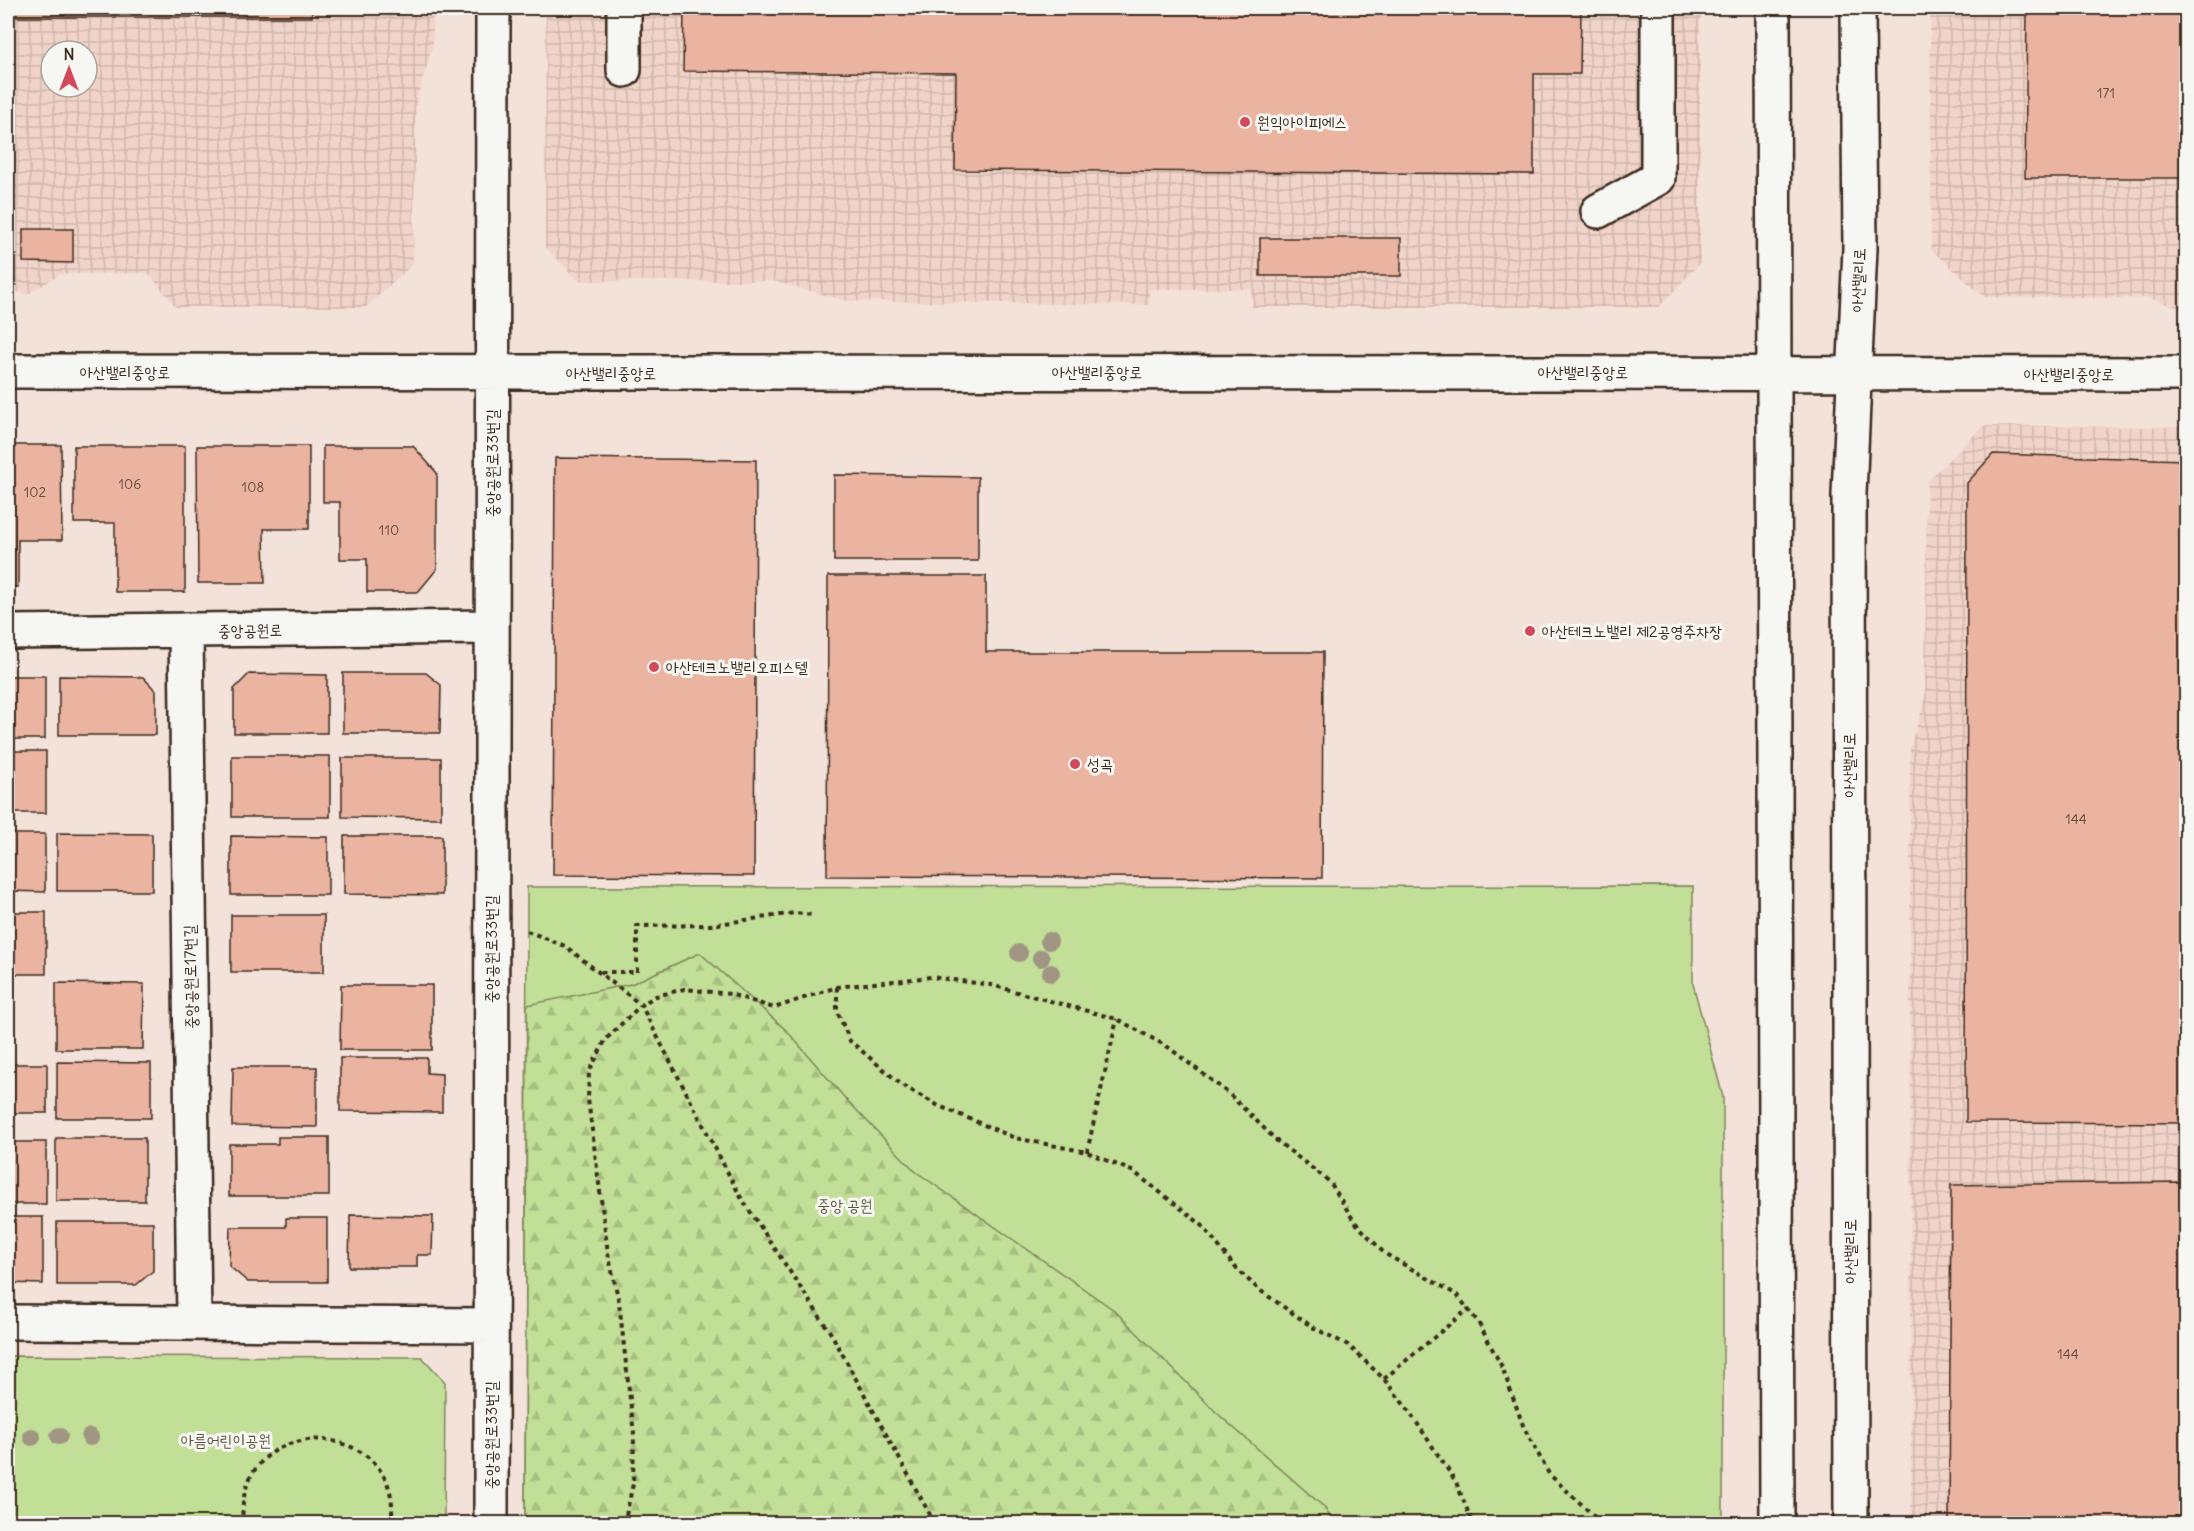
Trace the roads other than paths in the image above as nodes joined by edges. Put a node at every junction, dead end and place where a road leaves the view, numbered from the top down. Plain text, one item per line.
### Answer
1 (492, 8) edge
2 (624, 8) edge
3 (1658, 8) edge
4 (1773, 8) edge
5 (1858, 8) edge
6 (624, 70) dead end
7 (1598, 211) dead end
8 (8, 371) edge
9 (1772, 372) junction
10 (492, 374) junction
11 (1854, 374) junction
12 (2187, 374) edge
13 (492, 627) junction
14 (186, 630) junction
15 (8, 632) edge
16 (8, 1322) edge
17 (194, 1323) junction
18 (491, 1325) junction
19 (491, 1524) edge
20 (1777, 1524) edge
21 (1851, 1524) edge

1 - 10 street, 중앙공원로33번길
2 - 6 street
3 - 7 street
4 - 9 street
5 - 11 street, 아산밸리로
8 - 10 street, 아산밸리중앙로
9 - 10 street, 아산밸리중앙로
9 - 11 street, 아산밸리중앙로
9 - 20 street
10 - 13 street, 중앙공원로33번길
11 - 12 street, 아산밸리중앙로
11 - 21 street, 아산밸리로
13 - 14 street, 중앙공원로
13 - 18 street, 중앙공원로33번길
14 - 15 street, 중앙공원로
14 - 17 street, 중앙공원로17번길
16 - 17 street
17 - 18 street
18 - 19 street, 중앙공원로33번길

